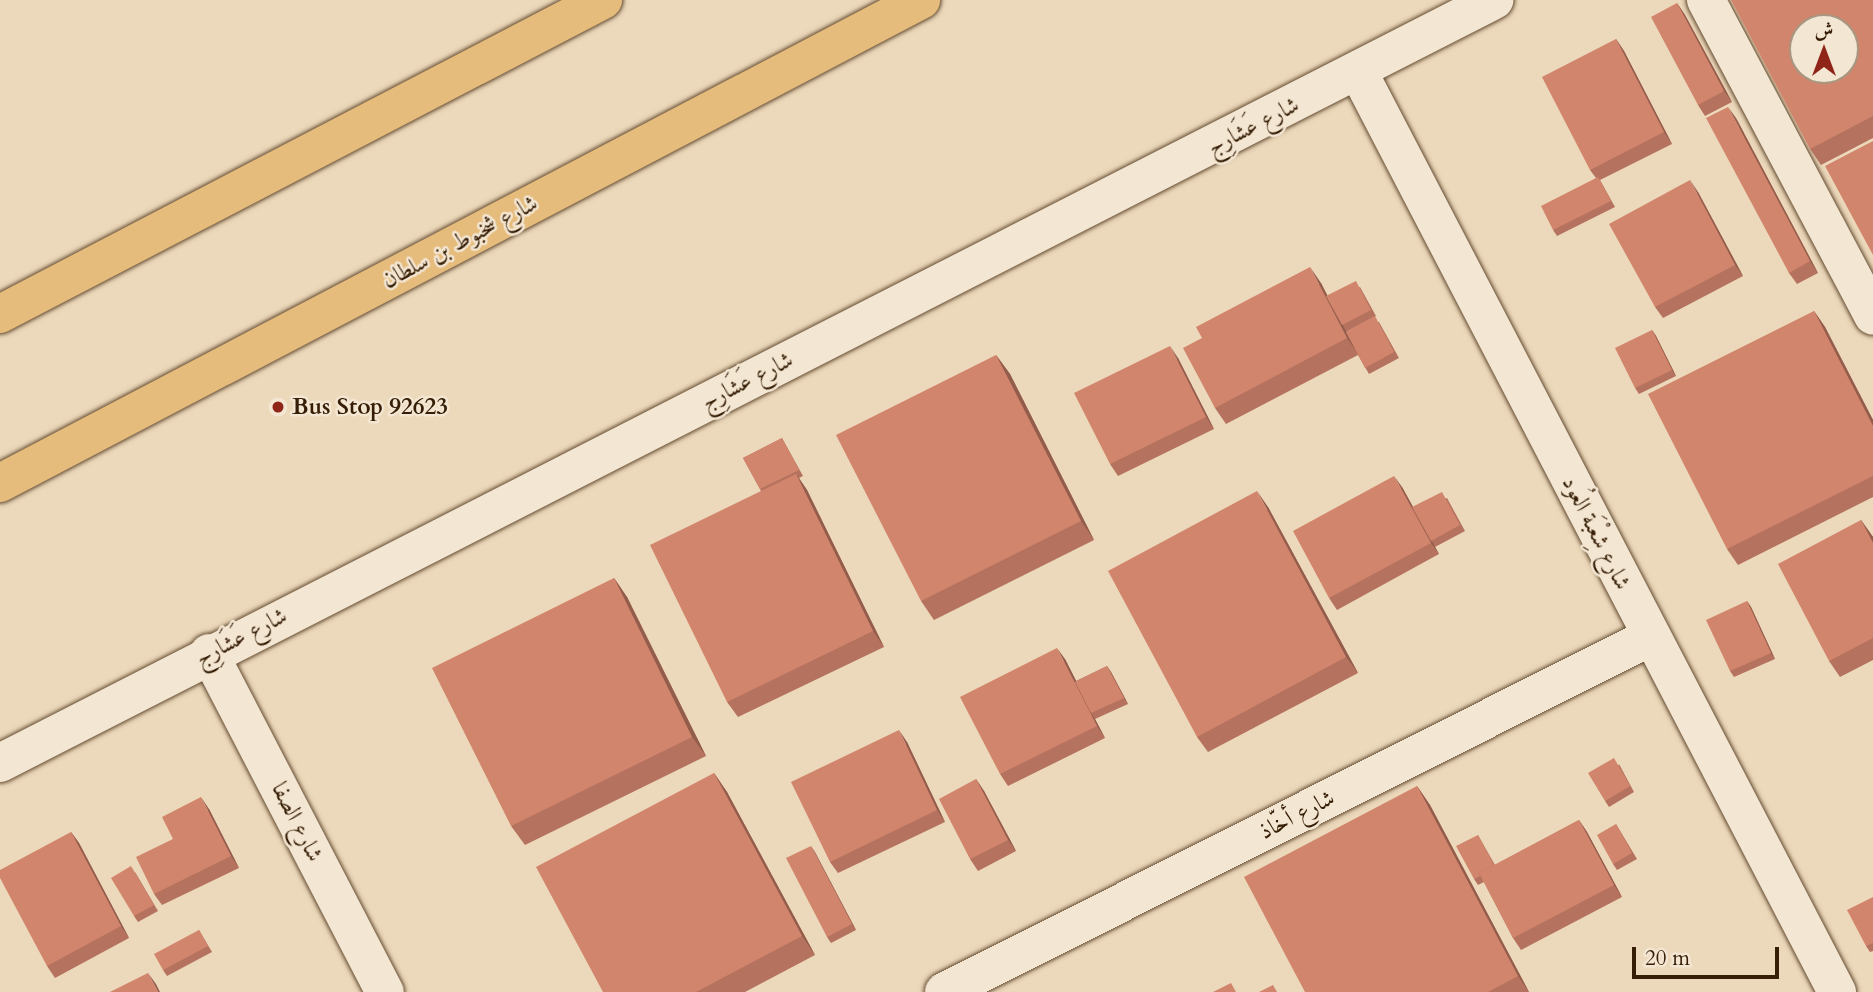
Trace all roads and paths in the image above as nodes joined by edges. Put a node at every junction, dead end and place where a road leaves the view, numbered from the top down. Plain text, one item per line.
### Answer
1 (603, 0) edge
2 (921, 0) edge
3 (1494, 0) edge
4 (1706, 0) edge
5 (1359, 73) junction
6 (0, 314) edge
7 (1873, 316) edge
8 (0, 483) edge
9 (1650, 637) junction
10 (209, 653) junction
11 (0, 763) edge
12 (385, 992) edge
13 (944, 992) edge
14 (1837, 992) edge

1 - 6 main road
2 - 8 main road, شارع شخبوط بن سلطان
3 - 5 street, شارع عَشَارِج
4 - 7 street
5 - 9 street, شارع شِعْبَة العُود
5 - 10 street, شارع عَشَارِج
9 - 13 street, شارع أخّاذ
9 - 14 street, شارع شِعْبَة العُود
10 - 11 street, شارع عَشَارِج
10 - 12 street, شارع الصفا

